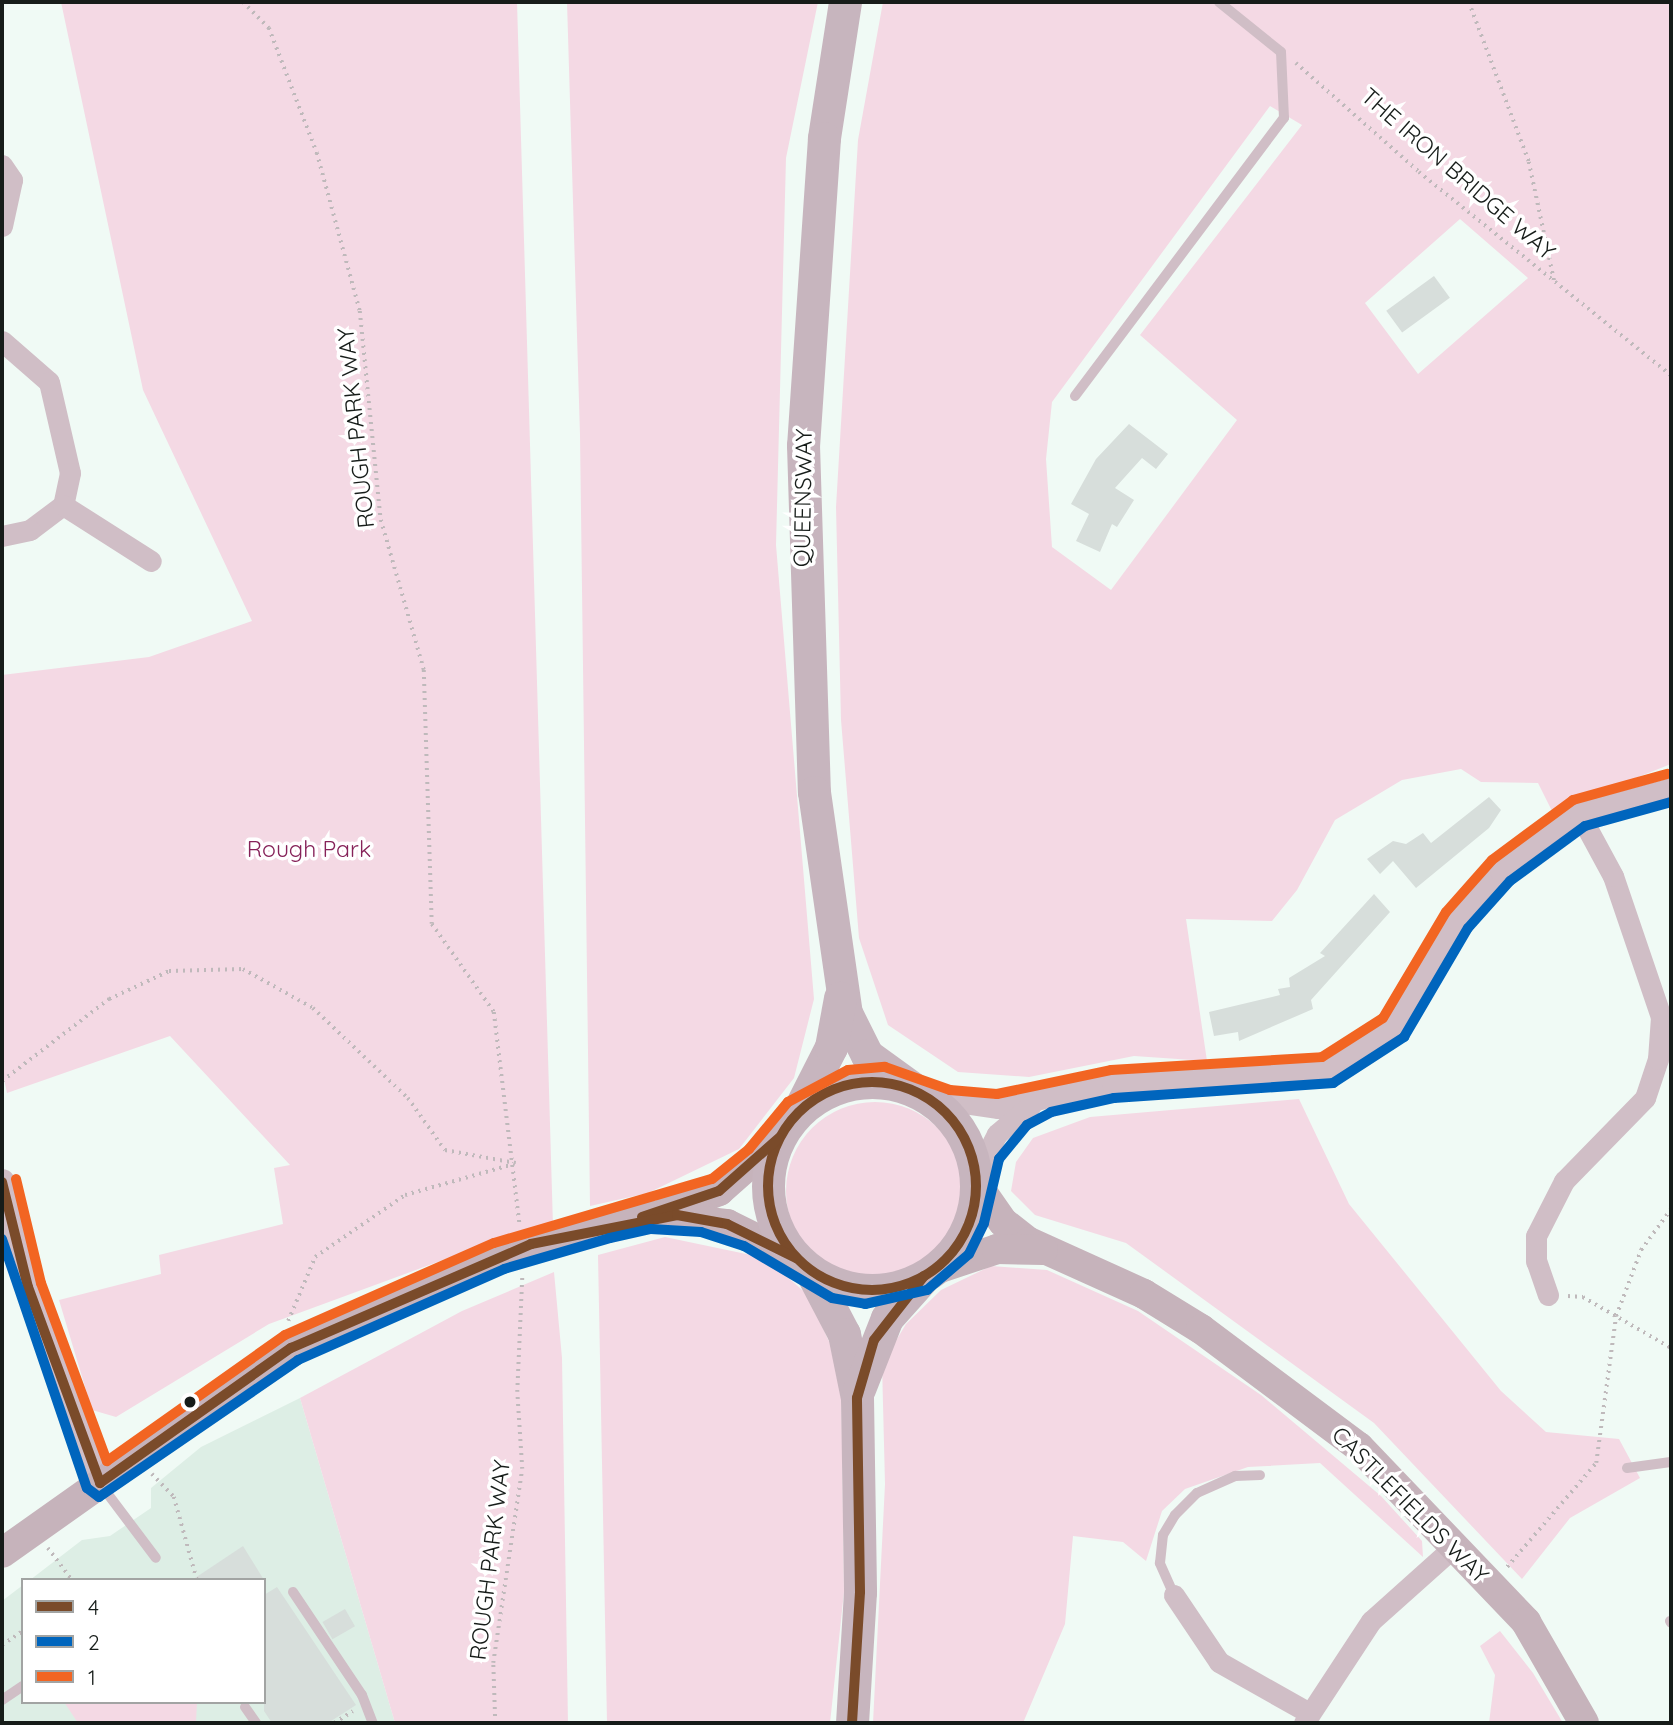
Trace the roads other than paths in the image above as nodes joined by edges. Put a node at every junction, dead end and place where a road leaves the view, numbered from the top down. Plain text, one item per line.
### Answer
1 (845, 2) edge
2 (1219, 2) edge
3 (2, 165) edge
4 (2, 226) edge
5 (2, 341) edge
6 (1075, 396) dead end
7 (64, 505) junction
8 (2, 536) edge
9 (151, 561) dead end
10 (1671, 788) edge
11 (1579, 813) junction
12 (1661, 974) edge
13 (841, 995) junction
14 (922, 1094) junction
15 (1046, 1099) junction
16 (788, 1125) junction
17 (976, 1180) junction
18 (2, 1182) edge
19 (650, 1215) junction
20 (1044, 1250) junction
21 (804, 1264) junction
22 (929, 1273) junction
23 (1548, 1295) road end
24 (857, 1398) junction
25 (1671, 1462) edge
26 (1627, 1468) dead end
27 (1260, 1475) dead end
28 (100, 1483) junction
29 (1455, 1546) junction
30 (2, 1553) edge
31 (156, 1558) dead end
32 (293, 1592) dead end
33 (1174, 1595) joint
34 (21, 1687) edge
35 (2, 1700) edge
36 (246, 1707) dead end
37 (1306, 1718) edge
38 (256, 1723) edge
39 (373, 1723) edge
40 (852, 1723) edge
41 (1584, 1723) edge

1 - 13 main road, QUEENSWAY
2 - 6 lane
3 - 4 street
5 - 7 street
7 - 8 street
7 - 9 street
10 - 11 street
11 - 12 street
11 - 15 street
12 - 23 street
13 - 14 main road, QUEENSWAY
13 - 16 main road, QUEENSWAY
14 - 15 street
14 - 16 main road
14 - 17 main road
15 - 17 street
16 - 19 main road
16 - 21 main road
17 - 20 main road, CASTLEFIELDS WAY
17 - 22 main road
18 - 28 street
19 - 21 main road
19 - 28 main road, bridge
20 - 22 main road, CASTLEFIELDS WAY
20 - 29 main road, CASTLEFIELDS WAY
21 - 22 main road
21 - 24 main road
22 - 24 main road
24 - 40 main road
25 - 26 lane
27 - 33 lane
28 - 30 main road
28 - 31 lane
29 - 37 street
29 - 41 main road, CASTLEFIELDS WAY
32 - 39 lane
33 - 37 street
34 - 35 lane
36 - 38 lane

